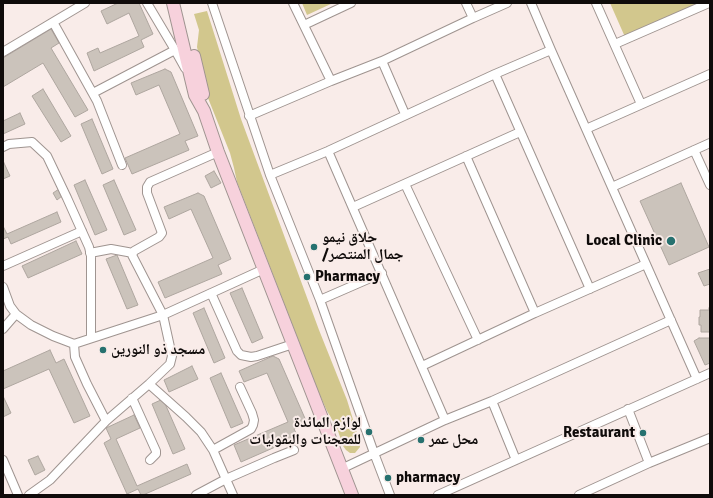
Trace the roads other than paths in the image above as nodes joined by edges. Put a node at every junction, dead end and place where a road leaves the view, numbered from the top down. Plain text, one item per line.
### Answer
1 (85, 3) edge
2 (147, 3) edge
3 (173, 3) edge
4 (181, 3) edge
5 (212, 3) edge
6 (293, 3) edge
7 (351, 3) edge
8 (466, 3) edge
9 (507, 3) edge
10 (531, 3) edge
11 (596, 3) edge
12 (710, 3) edge
13 (473, 18) junction
14 (53, 22) junction
15 (304, 25) junction
16 (615, 44) junction
17 (175, 50) junction
18 (551, 50) junction
19 (3, 52) edge
20 (382, 61) junction
21 (495, 74) junction
22 (710, 74) edge
23 (190, 78) junction
24 (331, 81) junction
25 (93, 93) junction
26 (641, 104) junction
27 (204, 111) junction
28 (406, 114) junction
29 (249, 116) junction
30 (586, 129) junction
31 (520, 132) junction
32 (710, 143) edge
33 (3, 147) edge
34 (694, 150) junction
35 (328, 151) junction
36 (218, 152) junction
37 (466, 156) junction
38 (122, 165) dead end
39 (270, 175) junction
40 (404, 184) junction
41 (710, 185) edge
42 (612, 187) junction
43 (352, 207) junction
44 (82, 231) junction
45 (90, 253) junction
46 (133, 253) junction
47 (646, 264) junction
48 (3, 266) edge
49 (264, 269) junction
50 (382, 273) junction
51 (3, 287) edge
52 (590, 289) junction
53 (211, 293) junction
54 (320, 300) junction
55 (16, 314) junction
56 (535, 314) junction
57 (163, 315) junction
58 (671, 320) junction
59 (3, 329) edge
60 (91, 338) junction
61 (478, 340) junction
62 (74, 344) junction
63 (293, 344) junction
64 (422, 366) junction
65 (710, 373) edge
66 (697, 379) junction
67 (149, 384) junction
68 (240, 387) dead end
69 (132, 398) junction
70 (492, 401) junction
71 (628, 409) junction
72 (446, 420) junction
73 (106, 421) junction
74 (710, 438) edge
75 (214, 450) junction
76 (294, 450) dead end
77 (374, 453) junction
78 (3, 460) edge
79 (150, 460) dead end
80 (516, 460) junction
81 (649, 464) junction
82 (341, 468) junction
83 (226, 479) junction
84 (350, 494) edge
85 (582, 494) edge
86 (18, 495) edge
87 (29, 495) edge
88 (196, 495) edge
89 (233, 495) edge
90 (390, 495) edge
91 (438, 495) edge

1 - 14 street
2 - 17 street
3 - 23 street
4 - 27 street
5 - 29 street
6 - 15 street
7 - 15 street
8 - 13 street
9 - 13 street
10 - 18 street
11 - 16 street
12 - 16 street
13 - 20 street
14 - 19 street
14 - 25 street
15 - 24 street
16 - 26 street
17 - 23 street
17 - 25 street
18 - 21 street
18 - 30 street
20 - 24 street
20 - 28 street
21 - 28 street
21 - 31 street
22 - 26 street
23 - 27 street
24 - 29 street
25 - 38 street
26 - 30 street
27 - 36 street
28 - 35 street
29 - 39 street
30 - 42 street
31 - 37 street
31 - 52 street
32 - 34 street
33 - 44 street
34 - 41 street
34 - 42 street
35 - 39 street
35 - 43 street
36 - 46 street
36 - 49 street
37 - 40 street
37 - 56 street
39 - 54 street
40 - 43 street
40 - 61 street
42 - 47 street
43 - 50 street
44 - 45 street
44 - 48 street
45 - 46 street
45 - 60 street
46 - 57 street
47 - 52 street
47 - 58 street
49 - 53 street
49 - 63 street
50 - 54 street
50 - 64 street
51 - 55 street
52 - 56 street
53 - 57 street
53 - 63 street
54 - 77 street
55 - 59 street
55 - 62 street
56 - 61 street
57 - 60 street
57 - 67 street
58 - 66 street
58 - 70 street
60 - 62 street
61 - 64 street
62 - 73 street
63 - 82 street
64 - 72 street
65 - 66 street
66 - 71 street
67 - 69 street
67 - 75 street
68 - 75 street
69 - 73 street
69 - 79 street
70 - 72 street
70 - 80 street
71 - 80 street
71 - 81 street
72 - 77 street
73 - 87 street
74 - 81 street
75 - 83 street
76 - 83 street
77 - 82 street
77 - 90 street
78 - 86 street
80 - 91 street
81 - 85 street
82 - 84 street
83 - 88 street
83 - 89 street

